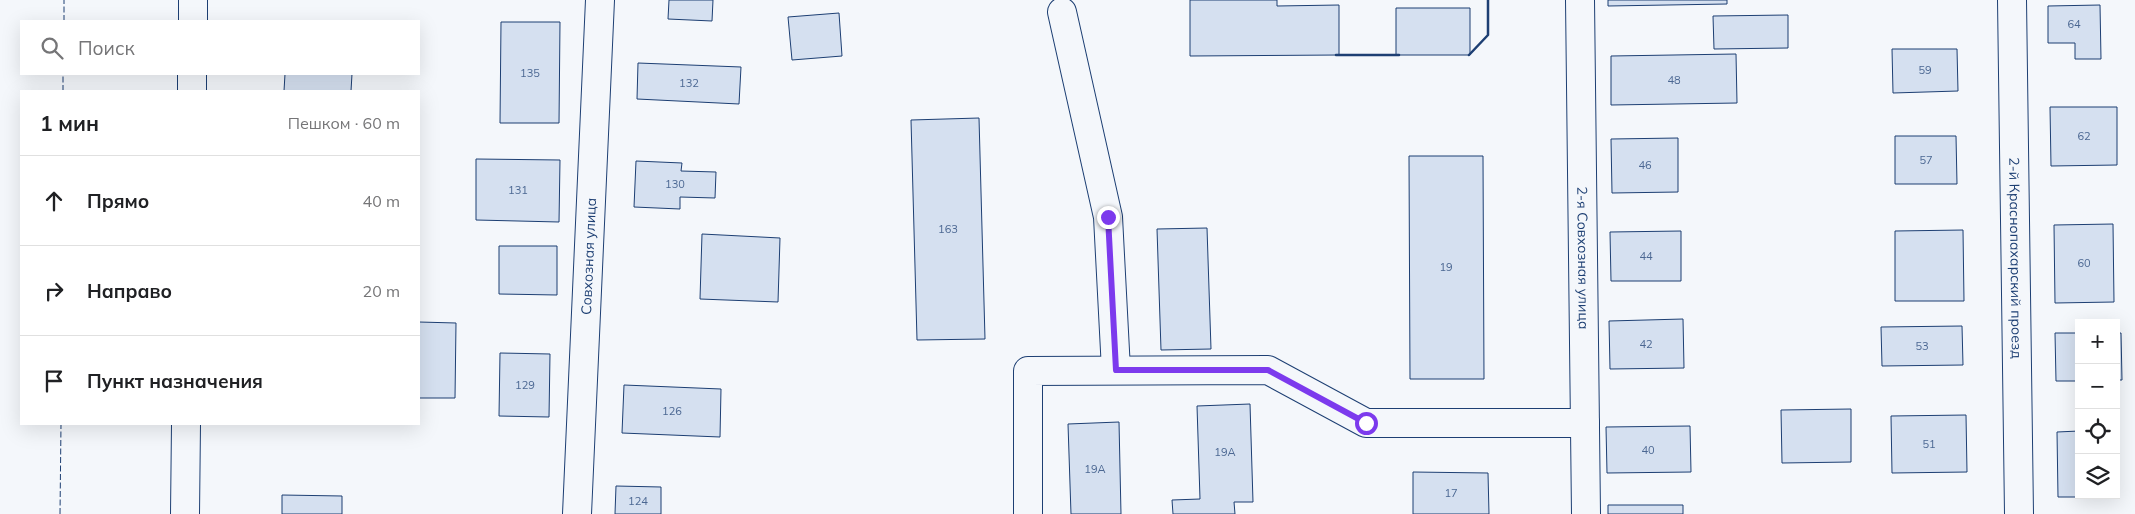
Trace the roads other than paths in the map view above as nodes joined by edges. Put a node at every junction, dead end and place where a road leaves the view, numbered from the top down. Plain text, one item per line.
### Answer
1 (193, 0) edge
2 (600, 0) edge
3 (1580, 0) edge
4 (2012, 0) edge
5 (1062, 12) dead end
6 (193, 20) edge
7 (192, 75) edge
8 (192, 90) edge
9 (1116, 370) junction
10 (1585, 423) junction
11 (186, 425) edge
12 (184, 514) edge
13 (577, 514) edge
14 (1028, 514) edge
15 (1586, 514) edge
16 (2019, 514) edge

1 - 6 street
2 - 13 street, Совхозная улица
3 - 10 street, 2-я Совхозная улица
4 - 16 street, 2-й Краснопахарский проезд
5 - 9 street
7 - 8 street
9 - 10 street
9 - 14 street
10 - 15 street, 2-я Совхозная улица
11 - 12 street

